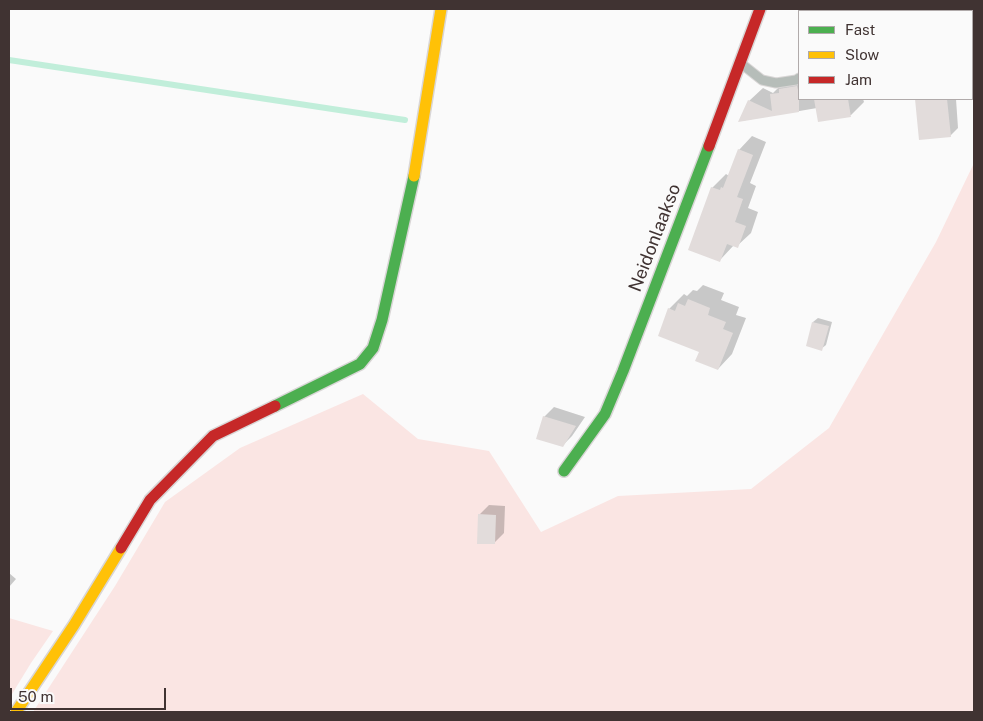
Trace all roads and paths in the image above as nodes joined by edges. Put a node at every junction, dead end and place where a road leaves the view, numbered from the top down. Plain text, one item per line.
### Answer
1 (441, 9) edge
2 (760, 9) edge
3 (740, 63) junction
4 (798, 79) edge
5 (564, 471) dead end
6 (16, 712) edge

1 - 6 street
2 - 3 street, Neidonlaakso
3 - 4 lane
3 - 5 street, Neidonlaakso

